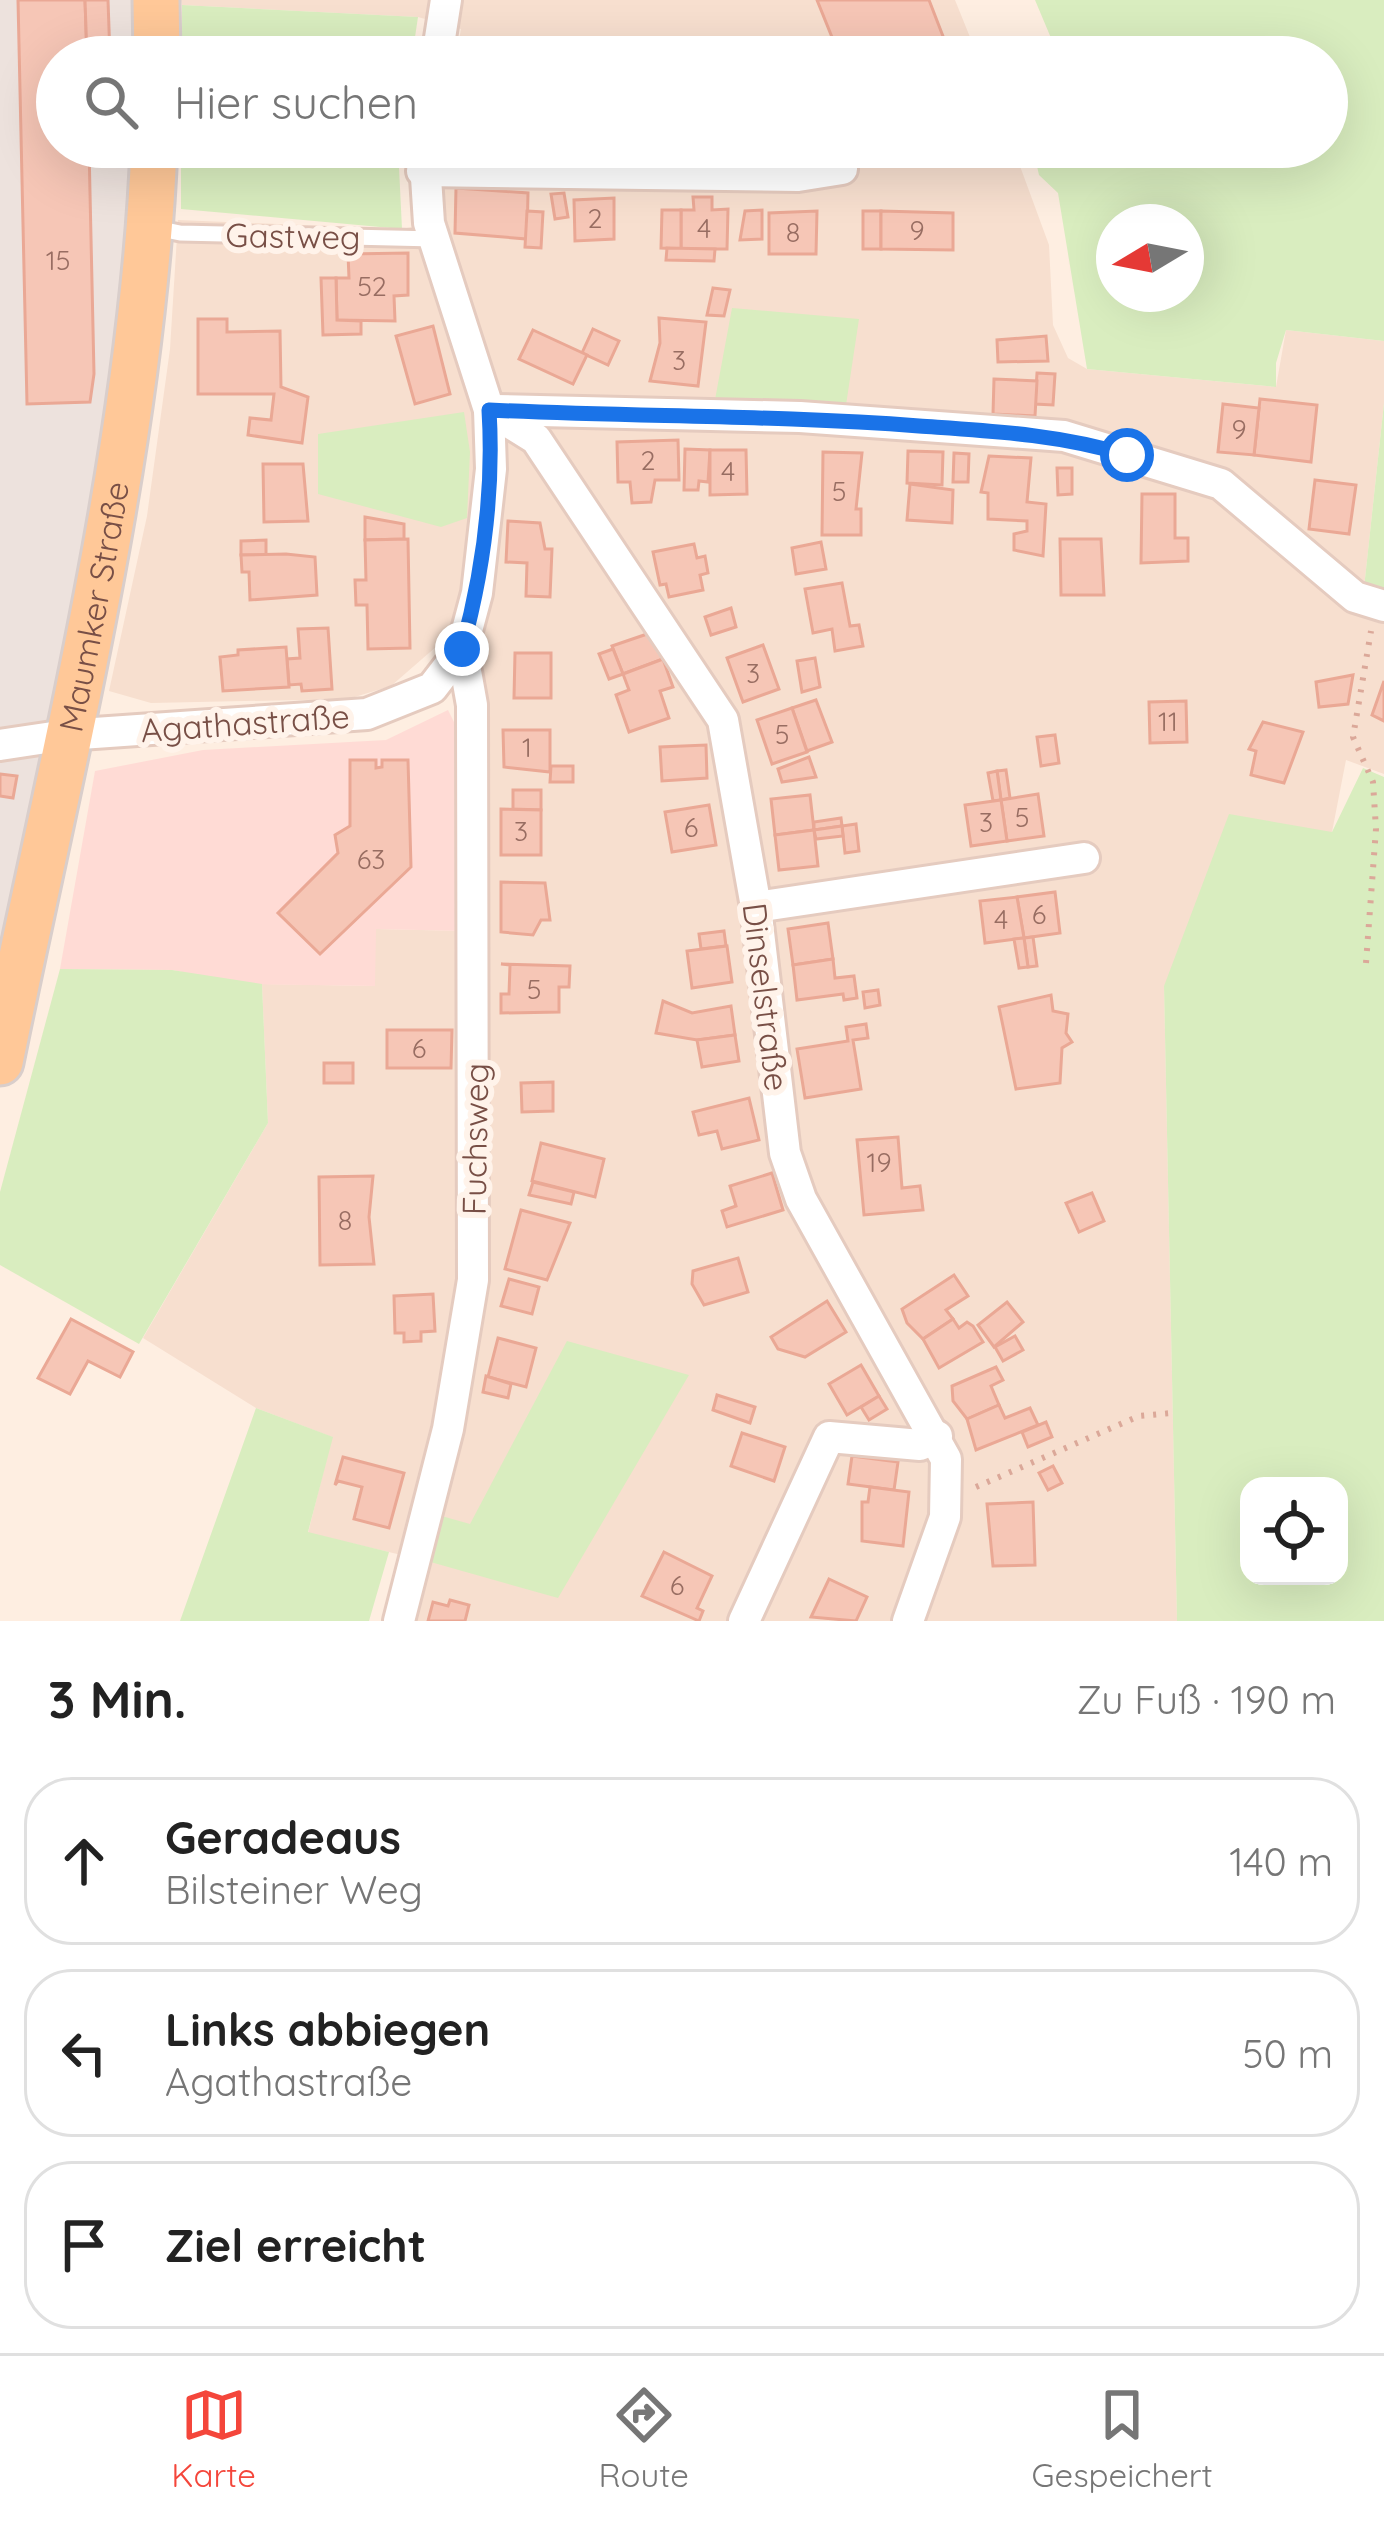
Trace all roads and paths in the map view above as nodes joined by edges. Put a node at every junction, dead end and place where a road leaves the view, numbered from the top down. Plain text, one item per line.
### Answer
1 (156, 0) edge
2 (446, 0) edge
3 (157, 36) edge
4 (440, 36) edge
5 (153, 168) edge
6 (424, 168) edge
7 (622, 168) edge
8 (842, 170) dead end
9 (151, 227) junction
10 (435, 239) junction
11 (489, 410) junction
12 (1380, 605) edge
13 (462, 649) junction
14 (65, 735) junction
15 (0, 745) edge
16 (1084, 858) dead end
17 (755, 907) junction
18 (1366, 963) dead end
19 (0, 1062) edge
20 (1172, 1413) dead end
21 (937, 1436) junction
22 (949, 1494) junction
23 (399, 1621) edge
24 (744, 1621) edge
25 (908, 1621) edge

1 - 3 main road
2 - 4 street
5 - 9 main road, Maumker Straße
6 - 10 street
7 - 8 street
9 - 10 lane, Gastweg
9 - 14 main road, Maumker Straße
10 - 11 street
11 - 12 street
11 - 13 street
11 - 17 street, Dinselstraße
12 - 18 path
13 - 14 street, Agathastraße
13 - 23 street, Fuchsweg
14 - 15 street, Agathastraße
14 - 19 main road, Maumker Straße
16 - 17 street
17 - 21 street, Dinselstraße
20 - 22 path
21 - 22 street, Dinselstraße
21 - 24 street
22 - 25 street, Dinselstraße

